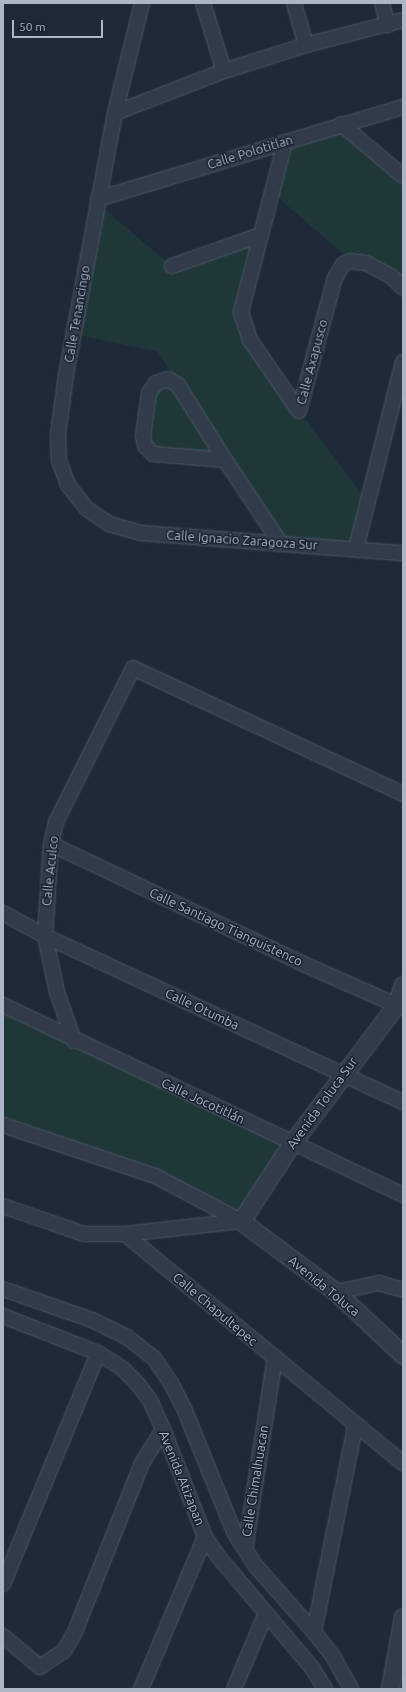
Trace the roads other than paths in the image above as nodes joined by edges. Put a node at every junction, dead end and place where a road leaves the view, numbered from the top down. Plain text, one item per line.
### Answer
1 (142, 3) edge
2 (203, 3) edge
3 (294, 3) edge
4 (382, 3) edge
5 (403, 20) edge
6 (388, 25) junction
7 (306, 45) junction
8 (224, 71) junction
9 (403, 107) edge
10 (115, 113) junction
11 (340, 124) junction
12 (285, 142) junction
13 (403, 176) edge
14 (98, 199) junction
15 (260, 235) junction
16 (172, 266) dead end
17 (403, 288) edge
18 (403, 362) edge
19 (225, 460) junction
20 (87, 509) joint
21 (281, 544) junction
22 (356, 549) junction
23 (403, 553) edge
24 (403, 794) edge
25 (51, 844) junction
26 (3, 913) edge
27 (45, 936) junction
28 (403, 985) edge
29 (3, 1005) edge
30 (400, 1006) edge
31 (74, 1041) junction
32 (343, 1074) junction
33 (403, 1102) edge
34 (3, 1125) edge
35 (292, 1143) junction
36 (403, 1195) edge
37 (3, 1206) edge
38 (241, 1221) junction
39 (125, 1234) junction
40 (3, 1289) edge
41 (403, 1290) edge
42 (336, 1292) junction
43 (3, 1316) edge
44 (98, 1353) junction
45 (403, 1355) edge
46 (275, 1358) junction
47 (355, 1426) junction
48 (163, 1429) junction
49 (403, 1463) edge
50 (205, 1537) junction
51 (244, 1549) junction
52 (3, 1584) edge
53 (266, 1613) junction
54 (403, 1617) edge
55 (314, 1632) junction
56 (3, 1636) edge
57 (142, 1689) edge
58 (234, 1689) edge
59 (325, 1689) edge
60 (351, 1689) edge
61 (390, 1689) edge

1 - 10 street, Calle Tenancingo
2 - 8 street
3 - 7 street
4 - 6 street
5 - 6 street
6 - 7 street
7 - 8 street
8 - 10 street
9 - 11 street, Calle Polotitlan
10 - 14 street, Calle Tenancingo
11 - 12 street, Calle Polotitlan
11 - 13 street
12 - 14 street, Calle Polotitlan
12 - 15 street, Calle Axapusco
14 - 20 street, Calle Tenancingo
15 - 16 street
15 - 17 street, Calle Axapusco
18 - 22 street
19 - 19 street
19 - 21 street
20 - 21 street, Calle Ignacio Zaragoza Sur
21 - 22 street, Calle Ignacio Zaragoza Sur
22 - 23 street, Calle Ignacio Zaragoza Sur
24 - 25 street, Calle Aculco
25 - 27 street, Calle Aculco
25 - 30 street, Calle Santiago Tianguistenco
26 - 27 street, Calle Otumba
27 - 31 street, Calle Aculco
27 - 32 street, Calle Otumba
28 - 30 street, Avenida Toluca Sur
29 - 31 street, Calle Jocotitlán
30 - 32 street, Avenida Toluca Sur
31 - 35 street, Calle Jocotitlán
32 - 33 street, Calle Otumba
32 - 35 street, Avenida Toluca Sur
34 - 38 street
35 - 36 street, Calle Jocotitlán
35 - 38 street, Avenida Toluca Sur
37 - 39 street
38 - 39 street
38 - 42 street, Avenida Toluca
39 - 46 street, Calle Chapultepec
40 - 51 street
41 - 42 street
42 - 45 street, Avenida Toluca
43 - 44 street, Avenida Atizapan
44 - 48 street, Avenida Atizapan
44 - 52 street
46 - 47 street, Calle Chapultepec
46 - 51 street, Calle Chimalhuacan
47 - 49 street, Calle Chapultepec
47 - 55 street
48 - 50 street, Avenida Atizapan
48 - 56 street
50 - 53 street, Avenida Atizapan
50 - 57 street
51 - 55 street, Calle Chimalhuacan
53 - 58 street
53 - 59 street, Avenida Atizapan
54 - 61 street
55 - 60 street, Calle Chimalhuacan

